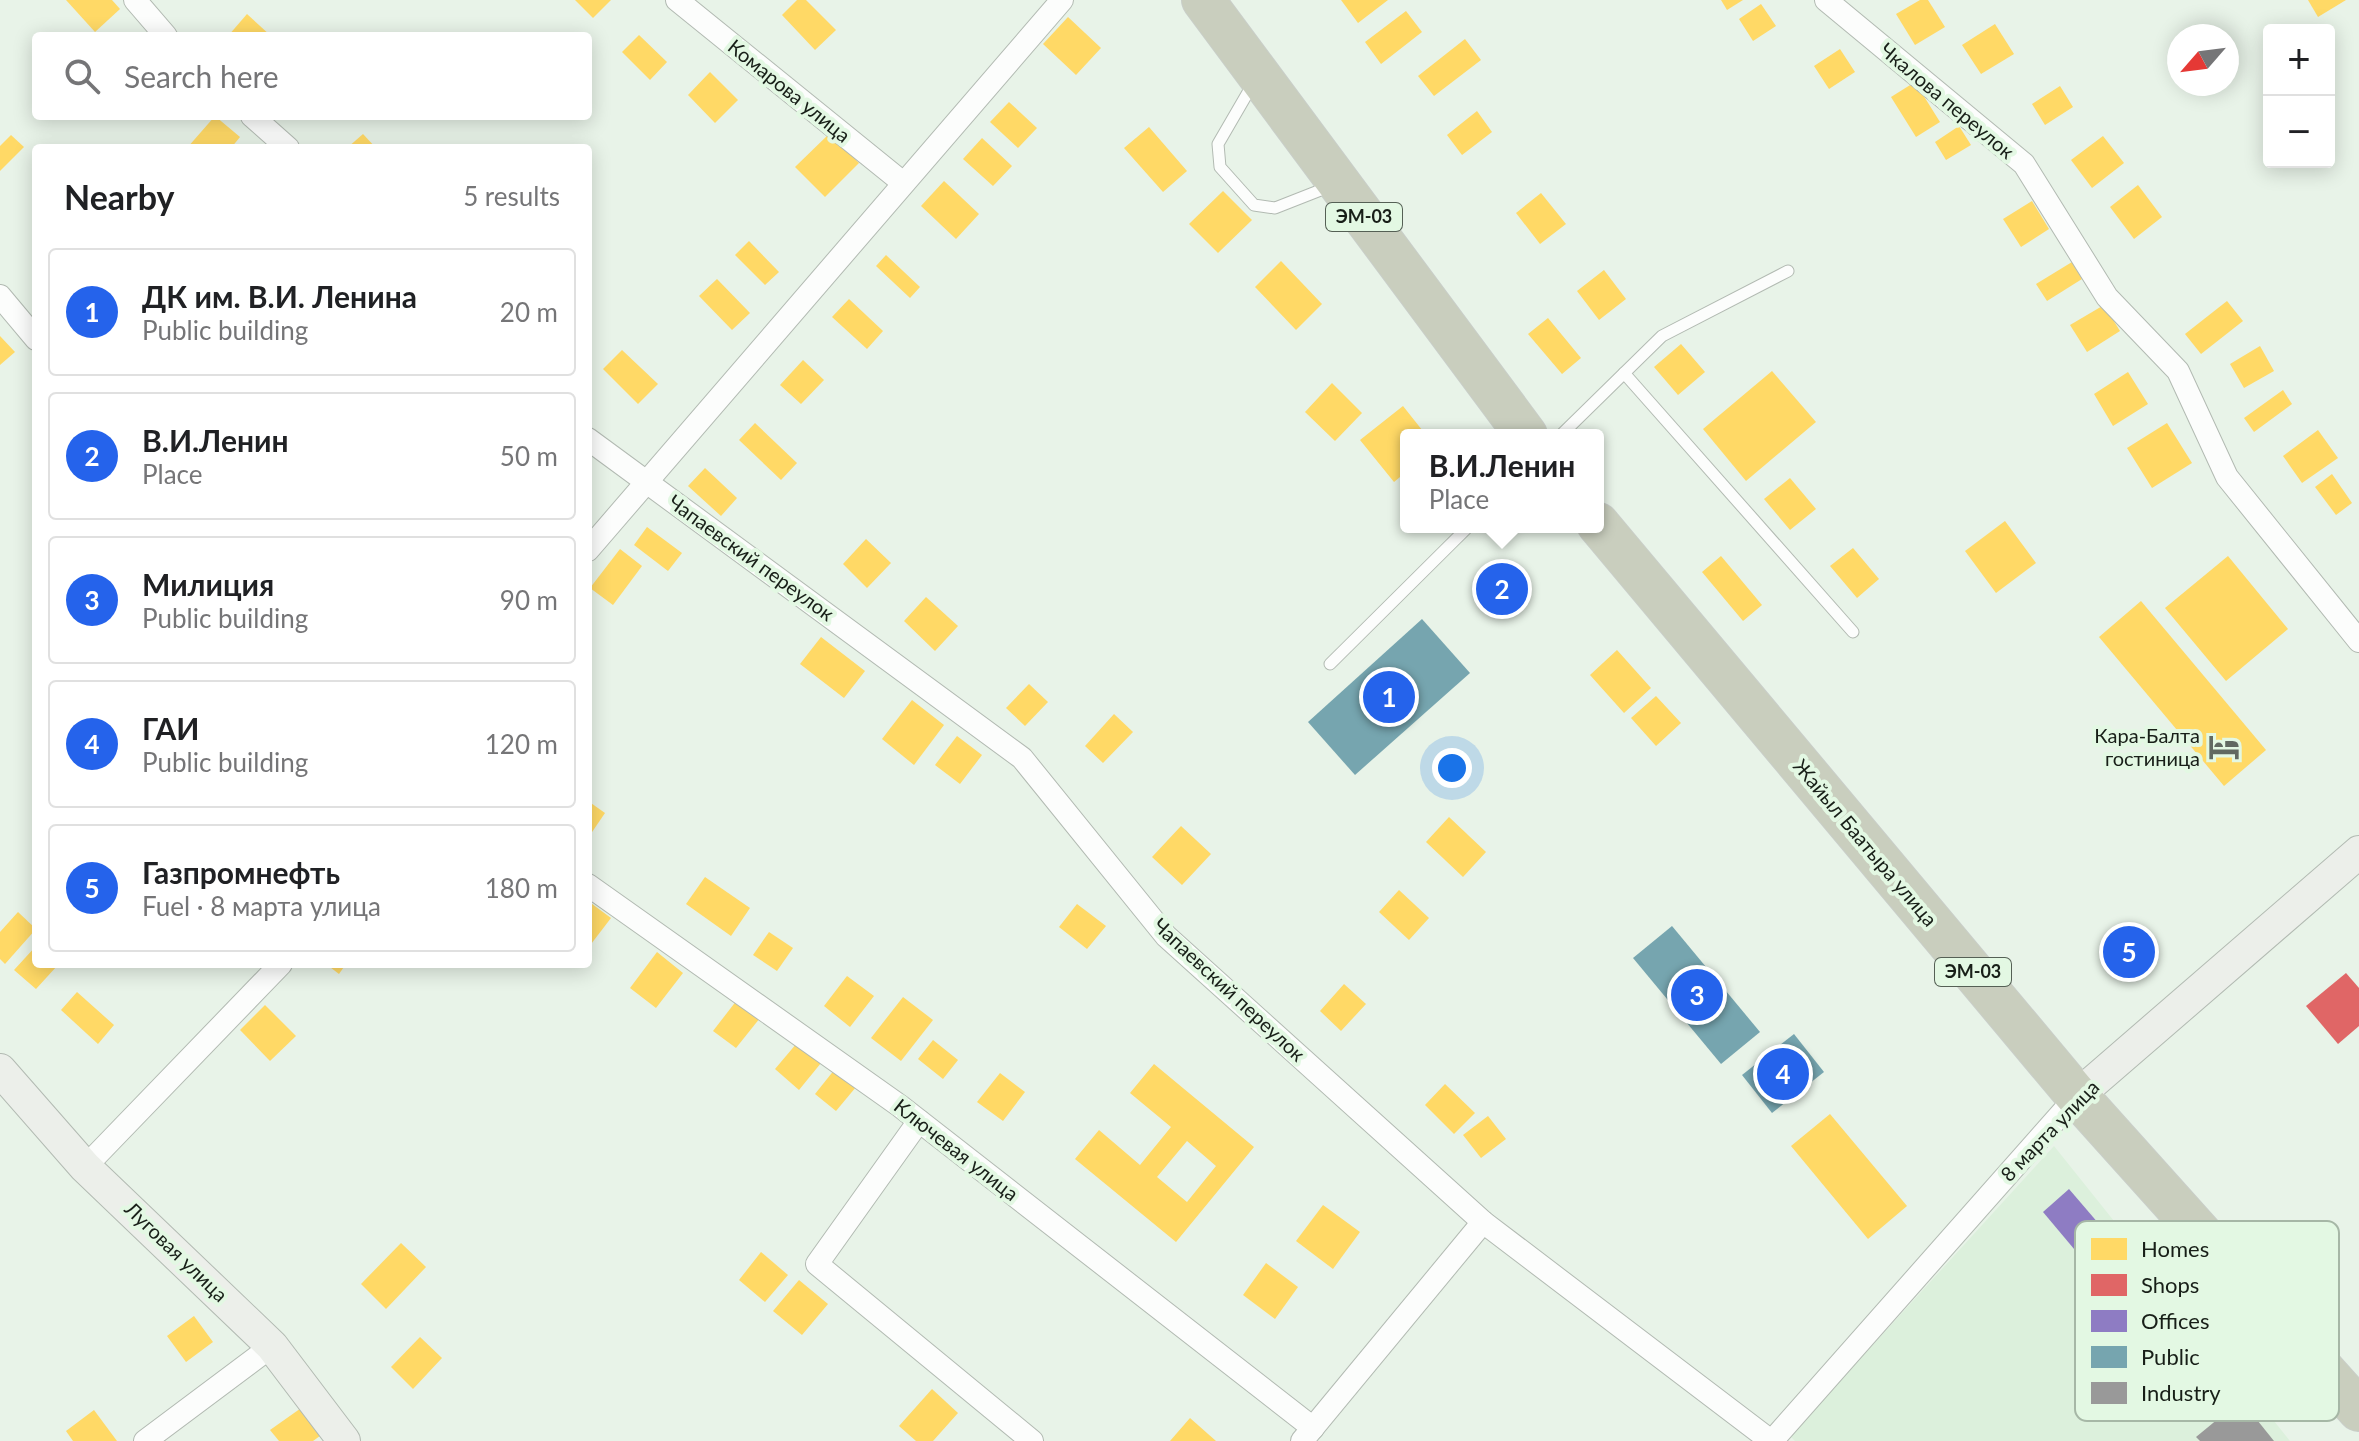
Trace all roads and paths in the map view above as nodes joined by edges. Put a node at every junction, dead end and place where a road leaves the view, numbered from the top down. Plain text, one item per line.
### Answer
1 (135, 0) edge
2 (677, 0) edge
3 (1062, 0) edge
4 (1203, 0) edge
5 (1826, 0) edge
6 (163, 32) edge
7 (1258, 75) junction
8 (256, 120) edge
9 (284, 144) edge
10 (902, 182) junction
11 (1339, 183) junction
12 (1788, 271) dead end
13 (0, 296) edge
14 (32, 334) edge
15 (1624, 373) junction
16 (1522, 429) edge
17 (1567, 429) edge
18 (592, 442) edge
19 (645, 480) junction
20 (1604, 531) edge
21 (1462, 533) edge
22 (592, 545) edge
23 (1853, 632) dead end
24 (2359, 641) edge
25 (1330, 664) dead end
26 (2359, 852) edge
27 (592, 888) edge
28 (277, 968) edge
29 (0, 1070) edge
30 (2077, 1096) junction
31 (919, 1121) junction
32 (85, 1167) junction
33 (2189, 1221) edge
34 (1483, 1222) junction
35 (272, 1346) junction
36 (2339, 1388) edge
37 (2359, 1410) edge
38 (1308, 1434) edge
39 (145, 1441) edge
40 (344, 1441) edge
41 (1032, 1441) edge
42 (1771, 1441) edge

1 - 6 street
2 - 10 street, Комарова улица
3 - 10 street
4 - 7 highway, ЭМ-03
5 - 24 street, Чкалова переулок
7 - 11 highway, ЭМ-03
7 - 11 lane
8 - 9 street
10 - 19 street
11 - 16 highway, ЭМ-03
12 - 15 lane
13 - 14 street
15 - 17 lane
15 - 23 lane
18 - 19 street, Чапаевский переулок
19 - 22 street
19 - 34 street, Чапаевский переулок
20 - 30 highway, Жайыл Баатыра улица / ЭМ-03
21 - 25 lane
26 - 30 street, 8 марта улица
27 - 31 street, Ключевая улица
28 - 32 street
29 - 32 street, Луговая улица
30 - 33 highway, Жайыл Баатыра улица / ЭМ-03
30 - 42 street, 8 марта улица
31 - 38 street, Ключевая улица
31 - 41 street
32 - 35 street, Луговая улица
34 - 38 street, Ключевая улица
34 - 42 street, Чапаевский переулок
35 - 39 street
35 - 40 street, Луговая улица
36 - 37 highway, Жайыл Баатыра улица / ЭМ-03

